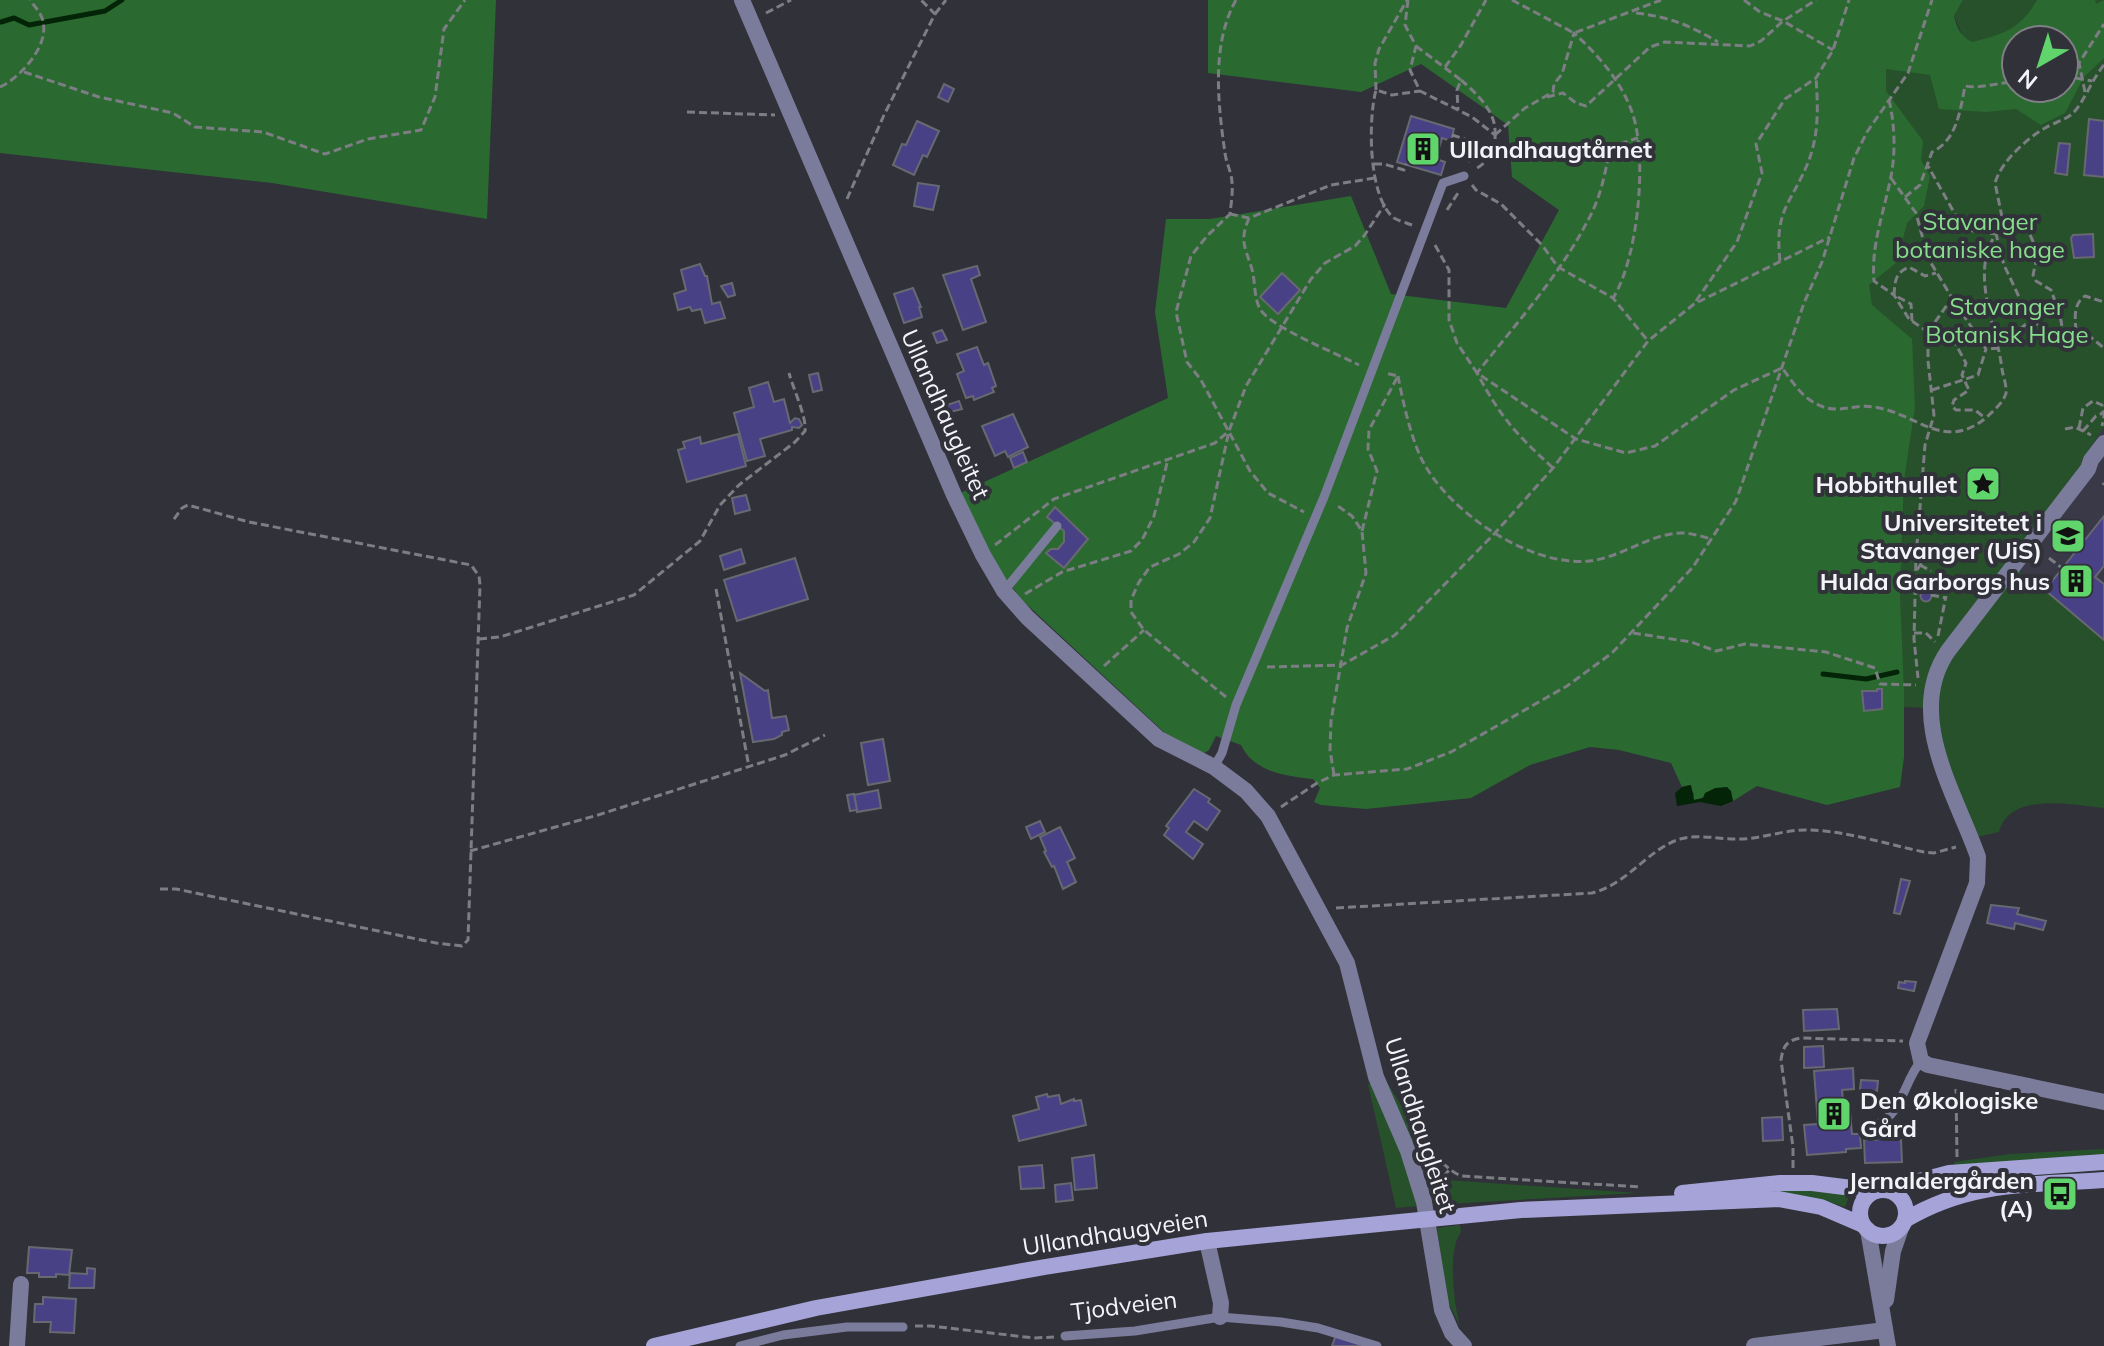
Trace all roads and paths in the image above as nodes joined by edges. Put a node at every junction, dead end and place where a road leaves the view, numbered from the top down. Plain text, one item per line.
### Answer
1 (30, 0) edge
2 (465, 0) edge
3 (742, 0) edge
4 (791, 0) edge
5 (921, 0) edge
6 (946, 0) edge
7 (1236, 0) edge
8 (1408, 0) edge
9 (1486, 0) edge
10 (1512, 0) edge
11 (1661, 0) edge
12 (1744, 0) edge
13 (1816, 0) edge
14 (1849, 0) edge
15 (1932, 0) edge
16 (1632, 13) junction
17 (935, 14) junction
18 (752, 21) junction
19 (1783, 21) junction
20 (2104, 24) edge
21 (1574, 33) junction
22 (1721, 44) junction
23 (1416, 46) junction
24 (1833, 50) junction
25 (2104, 65) edge
26 (1445, 67) junction
27 (24, 72) junction
28 (1816, 78) junction
29 (1614, 79) junction
30 (1461, 80) junction
31 (2081, 80) junction
32 (2092, 81) junction
33 (2000, 83) edge
34 (0, 87) edge
35 (1376, 90) junction
36 (1420, 91) junction
37 (2085, 92) junction
38 (1540, 98) junction
39 (1889, 100) junction
40 (1458, 110) junction
41 (687, 112) dead end
42 (790, 116) junction
43 (1452, 135) dead end
44 (1495, 135) junction
45 (1638, 138) junction
46 (1373, 164) junction
47 (1406, 164) dead end
48 (1928, 166) junction
49 (1464, 176) junction
50 (1375, 178) junction
51 (1891, 178) junction
52 (1476, 190) dead end
53 (1905, 197) junction
54 (1385, 204) junction
55 (831, 209) junction
56 (1230, 214) junction
57 (1249, 218) junction
58 (2001, 220) junction
59 (1425, 231) junction
60 (1996, 234) junction
61 (1830, 237) junction
62 (1780, 261) junction
63 (1558, 267) junction
64 (1936, 273) junction
65 (1894, 295) junction
66 (1613, 298) junction
67 (1952, 298) junction
68 (2104, 302) edge
69 (1694, 304) junction
70 (2030, 320) junction
71 (1912, 321) junction
72 (1283, 327) junction
73 (1933, 327) junction
74 (2076, 331) junction
75 (1928, 332) junction
76 (2062, 333) junction
77 (1648, 341) junction
78 (2000, 348) junction
79 (2104, 348) edge
80 (1986, 349) junction
81 (1782, 368) junction
82 (1372, 371) junction
83 (789, 373) dead end
84 (1477, 373) junction
85 (1398, 376) junction
86 (1966, 380) junction
87 (1932, 390) junction
88 (2104, 413) edge
89 (1985, 418) junction
90 (1931, 428) junction
91 (2065, 429) dead end
92 (2081, 429) junction
93 (1229, 431) junction
94 (1576, 439) junction
95 (2104, 443) edge
96 (1168, 459) junction
97 (1553, 468) junction
98 (1324, 497) junction
99 (1315, 519) junction
100 (172, 522) dead end
101 (1057, 526) dead end
102 (1362, 531) junction
103 (1495, 533) junction
104 (1712, 539) junction
105 (1930, 550) dead end
106 (983, 555) junction
107 (2049, 558) dead end
108 (1920, 565) junction
109 (2062, 568) dead end
110 (1931, 571) dead end
111 (1916, 572) junction
112 (1926, 588) dead end
113 (716, 589) dead end
114 (1915, 594) junction
115 (1931, 595) dead end
116 (1009, 596) junction
117 (1914, 627) junction
118 (1906, 628) dead end
119 (1144, 630) junction
120 (1633, 633) junction
121 (1914, 633) junction
122 (479, 639) junction
123 (1934, 641) junction
124 (1948, 651) junction
125 (1342, 665) junction
126 (1253, 667) junction
127 (1092, 676) junction
128 (1236, 705) junction
129 (825, 735) dead end
130 (749, 767) junction
131 (1214, 767) junction
132 (1334, 775) junction
133 (1268, 816) junction
134 (1973, 843) junction
135 (470, 851) junction
136 (160, 889) dead end
137 (1317, 908) junction
138 (1917, 1043) junction
139 (1921, 1061) junction
140 (1955, 1072) junction
141 (1405, 1102) dead end
142 (2104, 1102) edge
143 (1875, 1125) dead end
144 (1957, 1157) dead end
145 (2104, 1162) edge
146 (1793, 1168) dead end
147 (1449, 1170) junction
148 (2104, 1180) edge
149 (1436, 1186) dead end
150 (1646, 1187) dead end
151 (1880, 1190) junction
152 (1589, 1206) junction
153 (1903, 1224) junction
154 (1865, 1227) junction
155 (1207, 1241) junction
156 (21, 1284) dead end
157 (1220, 1317) junction
158 (903, 1327) joint
159 (1018, 1336) junction
160 (1065, 1336) joint
161 (1886, 1338) edge
162 (1457, 1343) edge
163 (17, 1346) edge
164 (654, 1346) edge
165 (740, 1346) edge
166 (1017, 1346) edge
167 (1377, 1346) edge
168 (1754, 1346) edge

1 - 27 path
2 - 27 path
3 - 18 street, Ullandhaugleitet
4 - 18 path
5 - 17 path
6 - 17 path
7 - 56 path
8 - 23 path
8 - 35 path
9 - 26 path
10 - 21 path
11 - 16 path
12 - 19 path
13 - 19 path
14 - 24 path
15 - 39 path
16 - 21 path
16 - 22 path
17 - 55 path
18 - 42 street, Ullandhaugleitet
19 - 22 path
19 - 24 path
20 - 31 path
21 - 29 path
21 - 38 path
22 - 29 path
23 - 26 path
23 - 36 path
24 - 28 path
25 - 32 path
26 - 30 path
27 - 34 path
28 - 62 path
28 - 69 path
29 - 38 path
29 - 45 path
30 - 40 path
30 - 44 path
31 - 32 path
31 - 37 path
32 - 37 path
33 - 48 path
35 - 36 path
35 - 46 path
36 - 40 path
37 - 58 path
38 - 44 path
39 - 51 path
39 - 61 path
40 - 44 path
41 - 42 path
42 - 55 street, Ullandhaugleitet
43 - 49 path
44 - 49 path
45 - 63 path
45 - 66 path
46 - 47 path
46 - 50 path
48 - 53 path
48 - 60 path
49 - 59 lane
50 - 54 path
50 - 57 path
51 - 53 path
51 - 65 path
52 - 63 path
53 - 64 path
54 - 59 path
54 - 72 path
55 - 106 street, Ullandhaugleitet
56 - 57 path
56 - 93 path
57 - 72 path
58 - 60 path
58 - 76 path
59 - 82 lane
59 - 84 path
60 - 70 path
60 - 78 path
61 - 62 path
61 - 81 path
62 - 69 path
63 - 66 path
63 - 84 path
64 - 65 path
64 - 67 path
65 - 71 path
65 - 71 path
66 - 77 path
67 - 73 path
67 - 80 path
68 - 74 path
69 - 77 path
70 - 76 path
70 - 78 path
71 - 75 path
72 - 82 path
72 - 93 path
73 - 75 path
73 - 86 path
74 - 76 path
74 - 79 path
75 - 87 path
77 - 94 path
78 - 80 path
78 - 89 path
80 - 86 path
81 - 90 path
81 - 94 path
81 - 104 path
82 - 85 path
82 - 98 lane
83 - 122 path
84 - 94 path
84 - 97 path
85 - 102 path
85 - 103 path
86 - 87 path
86 - 89 path
87 - 90 path
88 - 92 path
88 - 92 path
88 - 92 path
89 - 90 path
90 - 111 path
91 - 92 path
93 - 96 path
93 - 99 path
93 - 119 path
94 - 97 path
95 - 124 street
96 - 106 path
96 - 116 path
97 - 103 path
98 - 99 lane
98 - 102 path
99 - 126 lane
100 - 122 path
101 - 116 lane
102 - 125 path
103 - 104 path
103 - 125 path
104 - 120 path
105 - 108 path
106 - 116 street, Ullandhaugleitet
107 - 109 path
108 - 110 path
108 - 111 path
111 - 114 path
112 - 114 path
113 - 130 path
114 - 117 path
115 - 123 path
116 - 127 street, Ullandhaugleitet
117 - 118 path
117 - 121 path
119 - 127 path
119 - 128 path
120 - 121 path
120 - 132 path
121 - 123 path
122 - 135 path
123 - 124 path
124 - 134 street
125 - 126 path
125 - 132 path
126 - 128 lane
127 - 131 street, Ullandhaugleitet
128 - 131 lane
129 - 130 path
130 - 135 path
131 - 133 street, Ullandhaugleitet
132 - 133 path
133 - 137 street, Ullandhaugleitet
134 - 137 path
134 - 138 street
135 - 136 path
137 - 162 street, Ullandhaugleitet
138 - 139 street
138 - 146 path
139 - 140 street
139 - 143 lane
140 - 142 street
140 - 144 path
141 - 147 path
145 - 151 main road, Ullandhaugveien
147 - 149 path
147 - 150 path
148 - 153 main road
151 - 152 main road, Ullandhaugveien
151 - 153 main road
151 - 154 main road
152 - 154 main road, Ullandhaugveien
152 - 155 main road, Ullandhaugveien
153 - 154 main road
153 - 161 street
154 - 161 street
155 - 157 street
155 - 164 main road, Ullandhaugveien
156 - 163 street
157 - 160 lane, Tjodveien
157 - 167 lane, Tjodveien
158 - 159 path, Tjodveien
158 - 165 lane
159 - 160 path, Tjodveien
159 - 166 path
161 - 168 street

